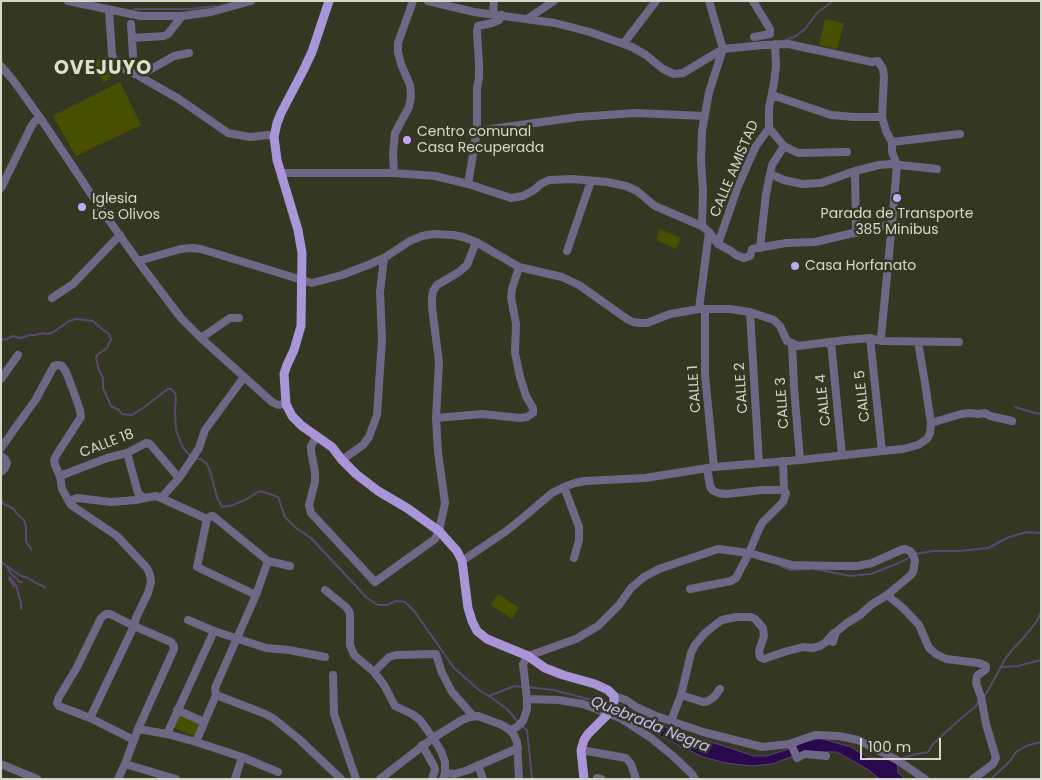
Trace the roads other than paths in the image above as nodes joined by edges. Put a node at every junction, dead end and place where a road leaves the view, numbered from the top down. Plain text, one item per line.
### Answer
1 (68, 1) edge
2 (251, 1) edge
3 (329, 1) edge
4 (413, 1) edge
5 (428, 1) edge
6 (494, 1) edge
7 (554, 1) edge
8 (656, 1) edge
9 (709, 1) edge
10 (753, 1) edge
11 (109, 10) junction
12 (498, 15) junction
13 (182, 16) junction
14 (527, 19) junction
15 (131, 24) dead end
16 (754, 37) dead end
17 (132, 38) junction
18 (624, 44) junction
19 (775, 44) junction
20 (723, 49) junction
21 (189, 53) dead end
22 (133, 56) dead end
23 (1, 66) edge
24 (139, 76) junction
25 (772, 95) junction
26 (704, 116) junction
27 (882, 117) junction
28 (41, 119) junction
29 (769, 128) junction
30 (477, 131) junction
31 (960, 134) dead end
32 (274, 137) junction
33 (892, 142) junction
34 (784, 146) junction
35 (846, 152) dead end
36 (897, 165) junction
37 (938, 169) dead end
38 (855, 171) junction
39 (281, 173) junction
40 (394, 173) junction
41 (770, 174) junction
42 (591, 181) junction
43 (468, 184) junction
44 (1, 188) edge
45 (892, 224) junction
46 (702, 226) junction
47 (709, 232) junction
48 (856, 233) junction
49 (120, 235) junction
50 (476, 242) junction
51 (718, 244) junction
52 (760, 248) junction
53 (567, 251) dead end
54 (384, 258) junction
55 (138, 261) junction
56 (520, 267) junction
57 (302, 281) junction
58 (52, 298) dead end
59 (702, 309) junction
60 (750, 312) junction
61 (239, 318) dead end
62 (201, 338) junction
63 (870, 338) junction
64 (881, 341) junction
65 (831, 342) junction
66 (918, 342) junction
67 (959, 342) dead end
68 (792, 344) junction
69 (18, 355) dead end
70 (244, 377) junction
71 (1, 379) edge
72 (286, 404) junction
73 (436, 418) junction
74 (1012, 421) dead end
75 (930, 423) junction
76 (316, 436) junction
77 (1, 448) edge
78 (882, 451) junction
79 (127, 452) junction
80 (842, 455) junction
81 (1, 456) edge
82 (342, 460) junction
83 (800, 460) junction
84 (783, 461) junction
85 (760, 463) junction
86 (711, 467) junction
87 (1, 472) edge
88 (60, 476) junction
89 (178, 478) junction
90 (564, 487) junction
91 (784, 490) junction
92 (144, 498) junction
93 (162, 498) junction
94 (69, 501) junction
95 (206, 519) junction
96 (439, 531) junction
97 (749, 553) junction
98 (574, 558) dead end
99 (268, 561) junction
100 (462, 561) junction
101 (290, 566) dead end
102 (690, 589) dead end
103 (326, 590) dead end
104 (256, 595) junction
105 (887, 595) junction
106 (188, 620) dead end
107 (134, 626) junction
108 (214, 631) junction
109 (836, 632) junction
110 (237, 639) junction
111 (833, 642) dead end
112 (528, 656) junction
113 (325, 658) dead end
114 (374, 672) junction
115 (333, 675) dead end
116 (720, 689) dead end
117 (216, 695) junction
118 (681, 695) junction
119 (527, 696) junction
120 (612, 705) junction
121 (177, 710) junction
122 (473, 716) junction
123 (90, 718) junction
124 (671, 721) junction
125 (204, 722) junction
126 (517, 726) junction
127 (138, 729) junction
128 (167, 734) junction
129 (433, 738) junction
130 (134, 740) junction
131 (196, 742) junction
132 (422, 745) junction
133 (790, 745) junction
134 (518, 748) junction
135 (581, 750) junction
136 (826, 756) dead end
137 (242, 757) junction
138 (125, 764) junction
139 (3, 765) dead end
140 (478, 765) junction
141 (278, 772) dead end
142 (444, 776) edge
143 (37, 779) edge
144 (118, 779) edge
145 (176, 779) edge
146 (235, 779) edge
147 (341, 779) edge
148 (356, 779) edge
149 (380, 779) edge
150 (432, 779) edge
151 (483, 779) edge
152 (519, 779) edge
153 (584, 779) edge
154 (636, 779) edge
155 (695, 779) edge
156 (925, 779) edge
157 (973, 779) edge

1 - 11 street
2 - 13 street
3 - 32 main road
4 - 40 street
5 - 12 street
6 - 12 street
7 - 14 street
8 - 18 street
9 - 20 street
10 - 16 street
11 - 13 street
11 - 24 street
12 - 14 street
12 - 30 street
13 - 17 street
14 - 18 street
15 - 17 street
17 - 22 street
18 - 20 street
19 - 20 street
19 - 25 street, CALLE AMISTAD
19 - 27 street
20 - 26 street
21 - 24 street
23 - 28 street
24 - 32 street
25 - 27 street
25 - 29 street, CALLE AMISTAD
26 - 30 street
26 - 46 street
27 - 33 street
28 - 44 street
28 - 49 street
29 - 34 street
29 - 51 street, CALLE AMISTAD
30 - 43 street
31 - 33 street
32 - 39 main road
33 - 36 street
34 - 35 street
34 - 41 street
36 - 37 street
36 - 38 street
36 - 45 street
38 - 41 street
38 - 48 street
39 - 40 street
39 - 57 main road
40 - 43 street
41 - 52 street
42 - 43 street
42 - 46 street
42 - 53 street
45 - 48 street
45 - 64 street
46 - 47 street
47 - 51 street
47 - 59 street, CALLE 1
48 - 52 street
49 - 55 street
49 - 58 street
50 - 54 street
50 - 56 street
50 - 73 street
51 - 52 street
54 - 57 street
54 - 82 street
55 - 57 street
55 - 62 street
56 - 59 street
56 - 73 street
57 - 72 main road
59 - 60 street
59 - 86 street, CALLE 1
60 - 68 street
60 - 85 street, CALLE 2
61 - 62 street
62 - 70 street
63 - 64 street
63 - 65 street
63 - 78 street, CALLE 5
64 - 66 street
65 - 68 street
65 - 80 street, CALLE 4
66 - 67 street
66 - 75 street
68 - 83 street, CALLE 3
69 - 71 street
70 - 72 street
70 - 89 street
72 - 76 main road
73 - 96 street
74 - 75 street
75 - 78 street
76 - 82 main road
76 - 96 street
77 - 88 street
78 - 80 street
79 - 88 street, CALLE 18
79 - 89 street, CALLE 18
79 - 92 street
80 - 83 street
81 - 87 street
82 - 96 main road
83 - 84 street
84 - 85 street
84 - 91 street
85 - 86 street
86 - 90 street
86 - 91 street, CALLE 1
88 - 94 street
89 - 93 street
90 - 98 street
90 - 100 street
91 - 97 street
92 - 93 street
92 - 94 street
93 - 95 street
94 - 107 street
95 - 99 street
95 - 104 street
96 - 100 main road
97 - 102 street
97 - 105 street
97 - 112 street
99 - 101 street
99 - 104 street
100 - 112 main road
103 - 114 street
104 - 110 street
105 - 109 street
105 - 157 street
106 - 108 street
107 - 123 street
107 - 123 street
107 - 127 street
108 - 110 street
108 - 121 street
109 - 111 street
109 - 118 street
110 - 113 street
110 - 117 street
112 - 119 street
112 - 120 main road
114 - 122 street
114 - 129 street
115 - 148 street
116 - 118 street
117 - 125 street
117 - 147 street
118 - 124 street
119 - 120 street
119 - 126 street
120 - 124 street
120 - 135 main road
120 - 155 street
121 - 125 street
121 - 128 street
122 - 126 street
122 - 129 street
123 - 130 street
124 - 133 street
125 - 131 street
126 - 134 street
127 - 128 street
127 - 130 street
128 - 131 street
129 - 132 street
129 - 142 street
130 - 138 street
131 - 137 street
132 - 149 street
132 - 150 street
133 - 136 street
133 - 156 street
134 - 140 street
134 - 152 street
135 - 153 main road
135 - 154 street
137 - 141 street
137 - 146 street
138 - 144 street
138 - 145 street
139 - 143 street
140 - 142 street
140 - 151 street

